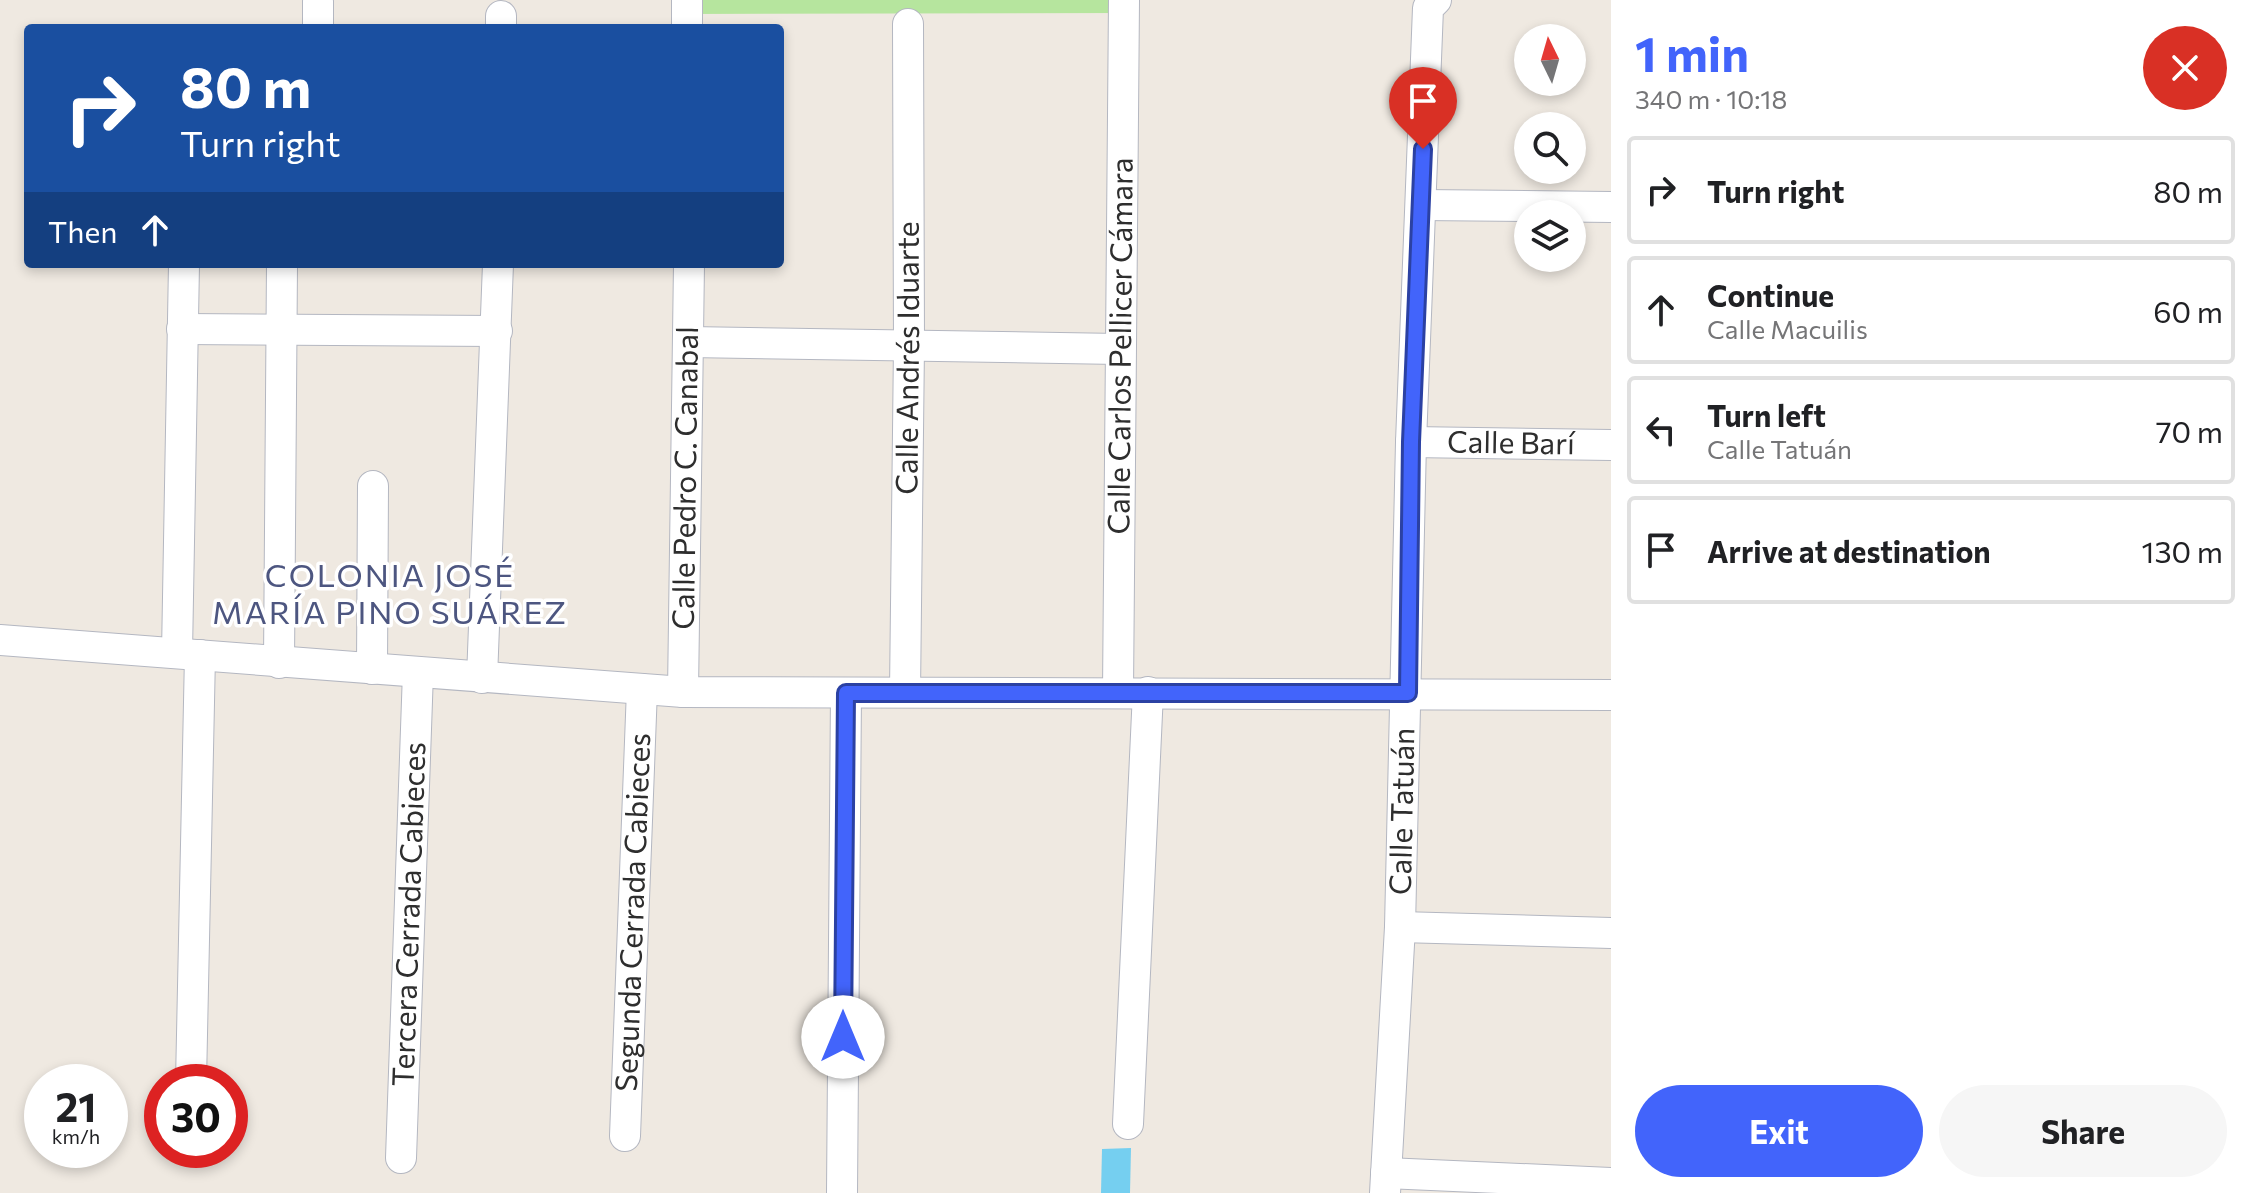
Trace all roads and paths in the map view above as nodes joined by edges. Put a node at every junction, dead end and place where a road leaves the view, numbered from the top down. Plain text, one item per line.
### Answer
1 (687, 0) edge
2 (1124, 0) edge
3 (1436, 0) edge
4 (687, 24) edge
5 (908, 24) dead end
6 (1421, 205) junction
7 (1611, 207) edge
8 (184, 268) edge
9 (282, 268) edge
10 (498, 268) edge
11 (689, 268) edge
12 (182, 329) junction
13 (281, 329) junction
14 (497, 331) junction
15 (689, 342) junction
16 (909, 345) junction
17 (1119, 349) junction
18 (1411, 442) junction
19 (1611, 445) edge
20 (373, 486) dead end
21 (0, 640) edge
22 (189, 654) junction
23 (279, 663) junction
24 (372, 669) junction
25 (418, 672) junction
26 (482, 678) junction
27 (642, 689) junction
28 (683, 692) junction
29 (905, 692) junction
30 (1133, 692) junction
31 (846, 693) junction
32 (1408, 693) junction
33 (1611, 695) edge
34 (1400, 927) junction
35 (1611, 933) edge
36 (191, 1064) edge
37 (1128, 1124) dead end
38 (625, 1136) dead end
39 (401, 1158) dead end
40 (1385, 1183) edge
41 (1611, 1183) edge
42 (842, 1193) edge

1 - 4 street
2 - 17 street, Calle Carlos Pellicer Cámara
3 - 6 street, Calle Tatuán
5 - 16 street, Calle Andrés Iduarte
6 - 7 street
6 - 18 street, Calle Tatuán
8 - 12 street
9 - 13 street
10 - 14 street
11 - 15 street, Calle Pedro C. Canabal
12 - 13 street
12 - 22 street
13 - 14 street
13 - 23 street
14 - 26 street
15 - 16 street
15 - 28 street, Calle Pedro C. Canabal
16 - 17 street
16 - 29 street, Calle Andrés Iduarte
17 - 30 street, Calle Carlos Pellicer Cámara
18 - 19 street, Calle Barí
18 - 32 street, Calle Tatuán
20 - 24 street
21 - 22 street
22 - 23 street
22 - 36 street
23 - 24 street
24 - 25 street
25 - 26 street
25 - 39 street, Tercera Cerrada Cabieces
26 - 27 street
27 - 28 street
27 - 38 street, Segunda Cerrada Cabieces
28 - 31 street
29 - 30 street
29 - 31 street
30 - 32 street
30 - 37 street, Calle Carlos Pellicer Cámara
31 - 42 street
32 - 33 street
32 - 34 street, Calle Tatuán
34 - 35 street
34 - 40 street, Calle Tatuán
40 - 41 street

